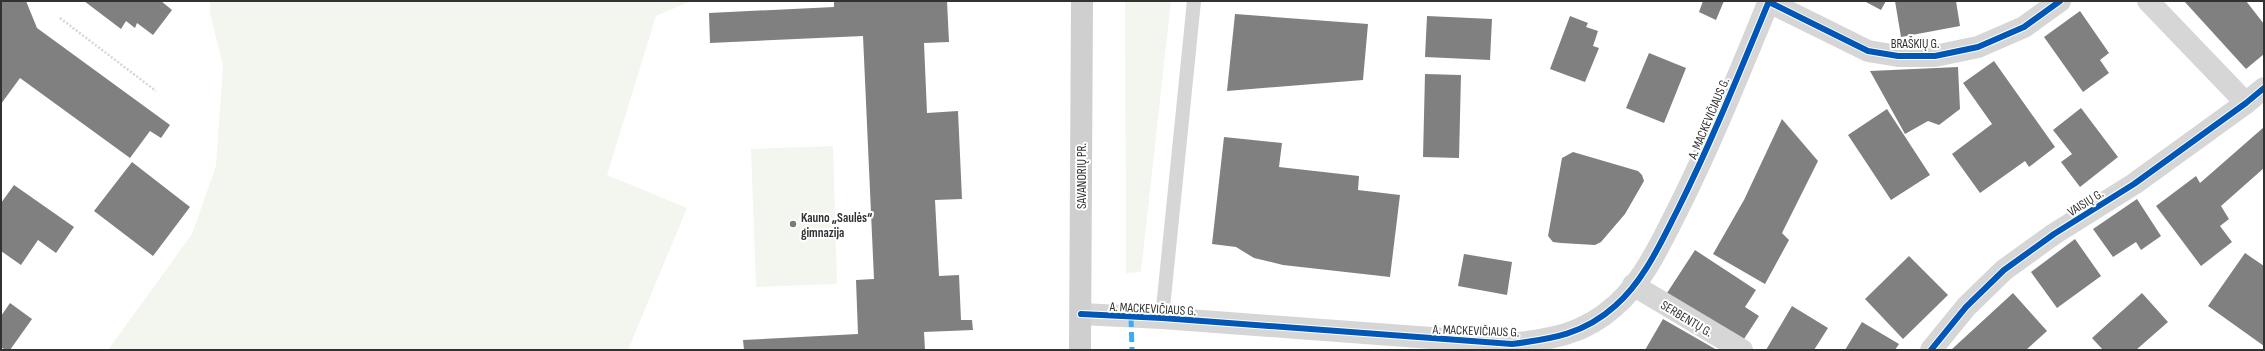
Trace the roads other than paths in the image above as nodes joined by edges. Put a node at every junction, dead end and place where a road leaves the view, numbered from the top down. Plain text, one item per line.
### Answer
1 (1082, 1) edge
2 (1194, 1) edge
3 (1769, 1) edge
4 (2060, 1) edge
5 (2148, 1) edge
6 (2264, 88) edge
7 (2246, 103) junction
8 (1633, 285) junction
9 (1081, 314) junction
10 (1162, 318) junction
11 (1473, 346) edge
12 (1080, 350) edge
13 (1742, 350) edge
14 (1931, 350) edge

1 - 9 main road, SAVANORIŲ PR.
2 - 10 lane
3 - 4 street, BRAŠKIŲ G.
3 - 8 street, A. MACKEVIČIAUS G.
5 - 7 street
6 - 7 street, VAISIŲ G.
7 - 14 street, VAISIŲ G.
8 - 11 street, A. MACKEVIČIAUS G.
8 - 13 street, SERBENTŲ G.
9 - 10 street, A. MACKEVIČIAUS G.
9 - 12 main road, SAVANORIŲ PR.
10 - 11 street, A. MACKEVIČIAUS G.

